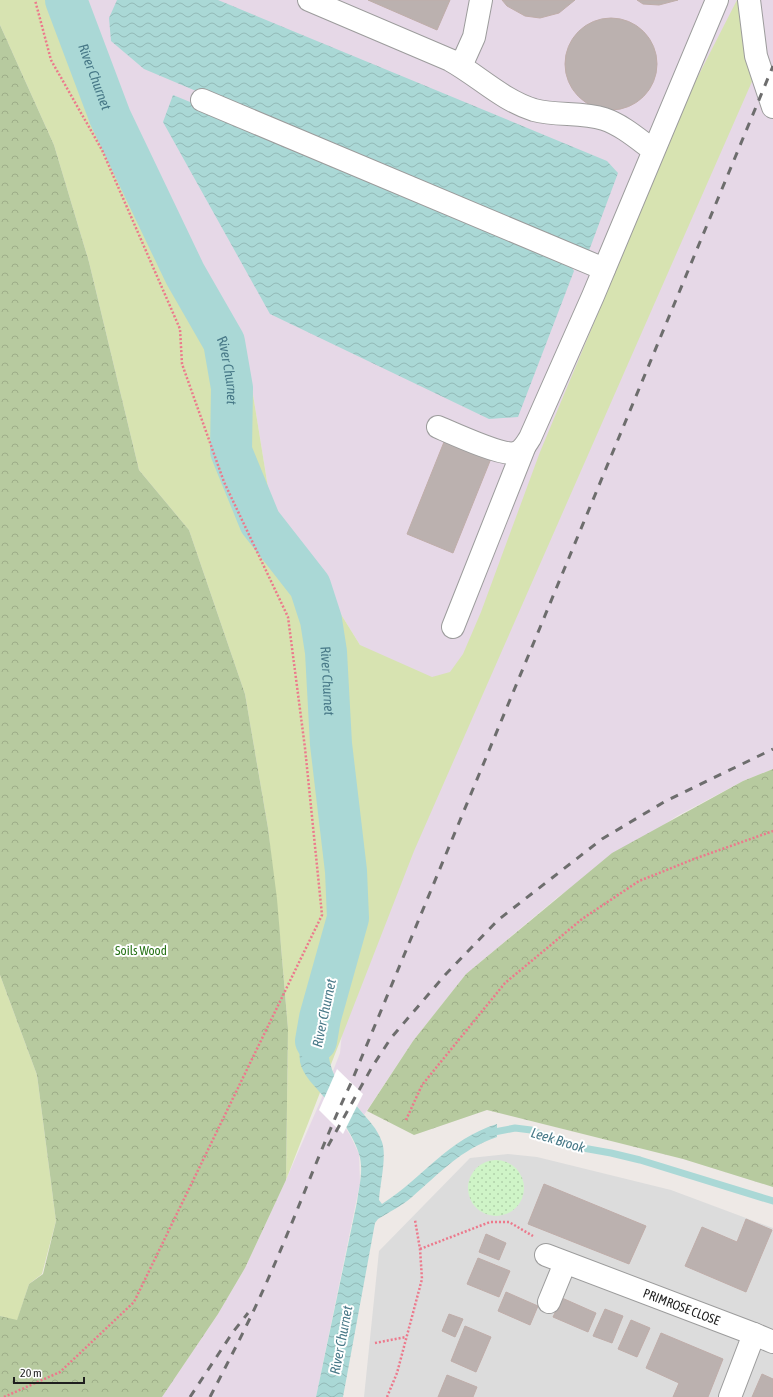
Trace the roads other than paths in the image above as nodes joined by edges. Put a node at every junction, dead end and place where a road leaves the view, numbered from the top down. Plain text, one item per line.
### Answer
1 (309, 0) edge
2 (481, 0) edge
3 (717, 0) edge
4 (749, 0) edge
5 (462, 66) junction
6 (202, 100) dead end
7 (773, 107) edge
8 (653, 150) junction
9 (604, 269) junction
10 (438, 427) dead end
11 (524, 448) junction
12 (453, 627) dead end
13 (550, 1302) dead end
14 (764, 1338) edge
15 (730, 1397) edge

1 - 5 street
2 - 5 street
3 - 8 street
4 - 7 street
5 - 8 street
6 - 9 street
8 - 9 street
9 - 11 street
10 - 11 street
11 - 12 street
13 - 14 street, PRIMROSE CLOSE
14 - 15 street, PRIMROSE CLOSE

